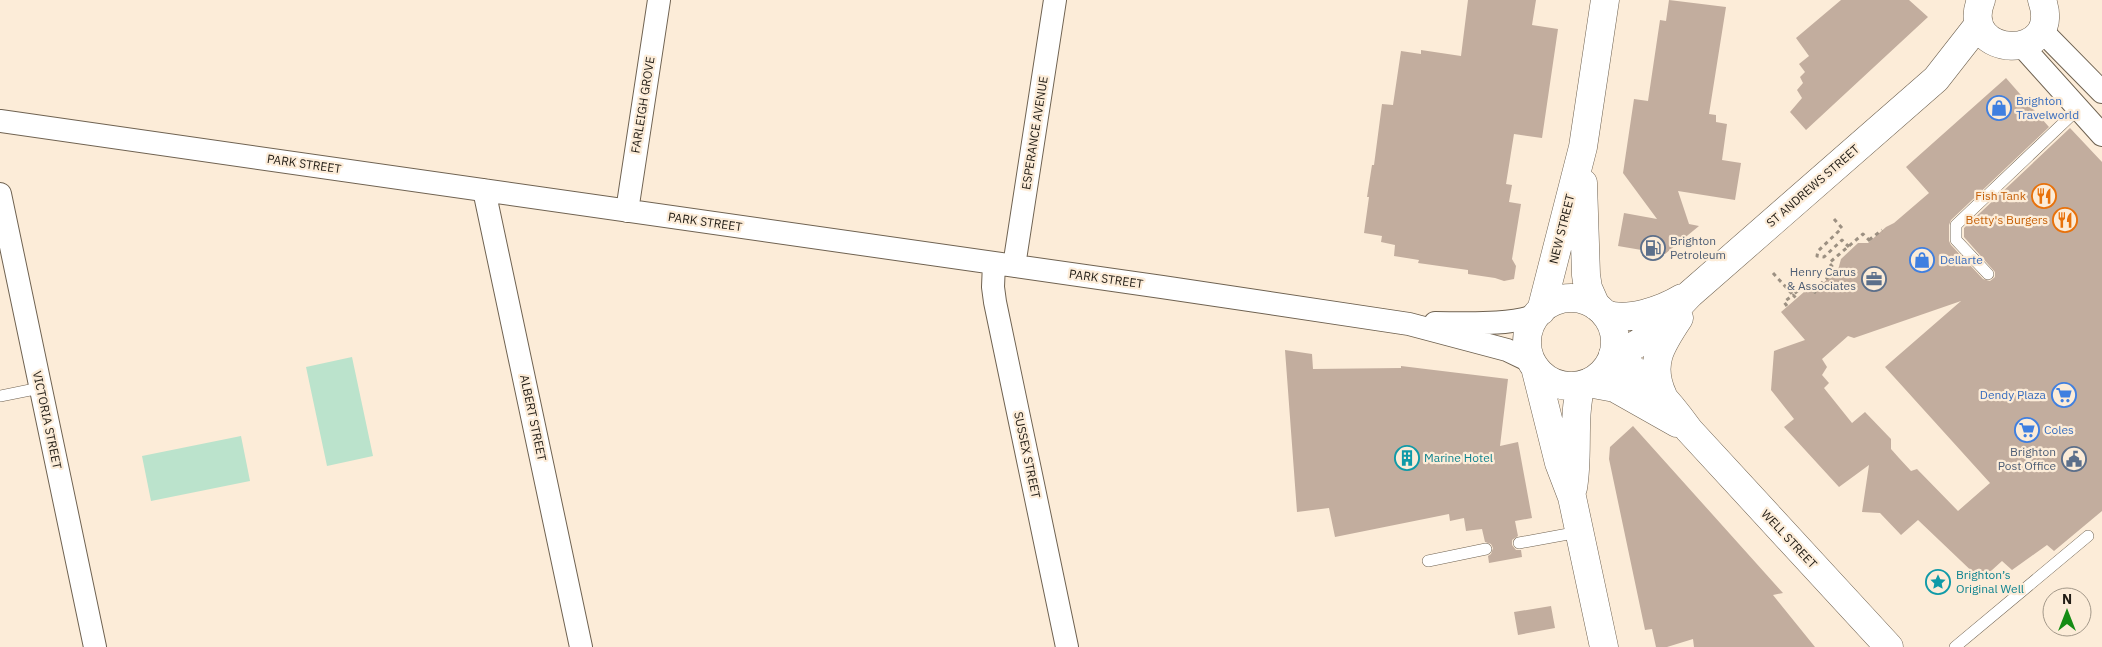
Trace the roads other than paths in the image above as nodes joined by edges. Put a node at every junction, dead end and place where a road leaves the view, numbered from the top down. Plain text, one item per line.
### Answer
1 (659, 0) edge
2 (1056, 0) edge
3 (1605, 0) edge
4 (2042, 0) edge
5 (1983, 14) edge
6 (2032, 38) junction
7 (2102, 92) edge
8 (2078, 109) junction
9 (0, 121) edge
10 (2102, 135) edge
11 (1583, 146) junction
12 (484, 190) junction
13 (0, 194) edge
14 (627, 211) junction
15 (1004, 264) junction
16 (1988, 274) dead end
17 (1697, 288) junction
18 (1600, 310) junction
19 (1539, 313) junction
20 (1409, 324) junction
21 (1614, 354) junction
22 (1533, 364) junction
23 (1585, 384) junction
24 (40, 388) junction
25 (0, 396) edge
26 (1663, 396) junction
27 (1689, 430) junction
28 (1572, 497) junction
29 (1579, 532) junction
30 (2088, 536) dead end
31 (1519, 543) dead end
32 (1486, 549) dead end
33 (1428, 561) dead end
34 (95, 647) edge
35 (581, 647) edge
36 (1067, 647) edge
37 (1604, 647) edge
38 (1889, 647) edge
39 (1955, 647) edge

1 - 14 street, FARLEIGH GROVE
2 - 15 street, ESPERANCE AVENUE
3 - 11 street, NEW STREET
4 - 6 street
5 - 6 street
5 - 17 street, ST ANDREWS STREET
6 - 7 street
6 - 8 street
8 - 10 street
8 - 16 lane
9 - 12 street, PARK STREET
11 - 18 street, NEW STREET
11 - 19 street, NEW STREET
12 - 14 street, PARK STREET
12 - 35 street, ALBERT STREET
13 - 24 street, VICTORIA STREET
14 - 15 street, PARK STREET
15 - 20 street, PARK STREET
15 - 36 street, SUSSEX STREET
17 - 18 street, ST ANDREWS STREET
17 - 21 street, ST ANDREWS STREET
17 - 26 street
18 - 19 street
18 - 21 street
19 - 20 street, PARK STREET
19 - 22 street
20 - 22 street, PARK STREET
21 - 23 street
21 - 26 street, WELL STREET
22 - 23 street
22 - 28 street
23 - 27 street, WELL STREET
23 - 28 street
24 - 25 lane
24 - 34 street, VICTORIA STREET
26 - 27 street, WELL STREET
27 - 38 street, WELL STREET
28 - 29 street
29 - 31 lane
29 - 37 street
30 - 39 lane
32 - 33 lane

